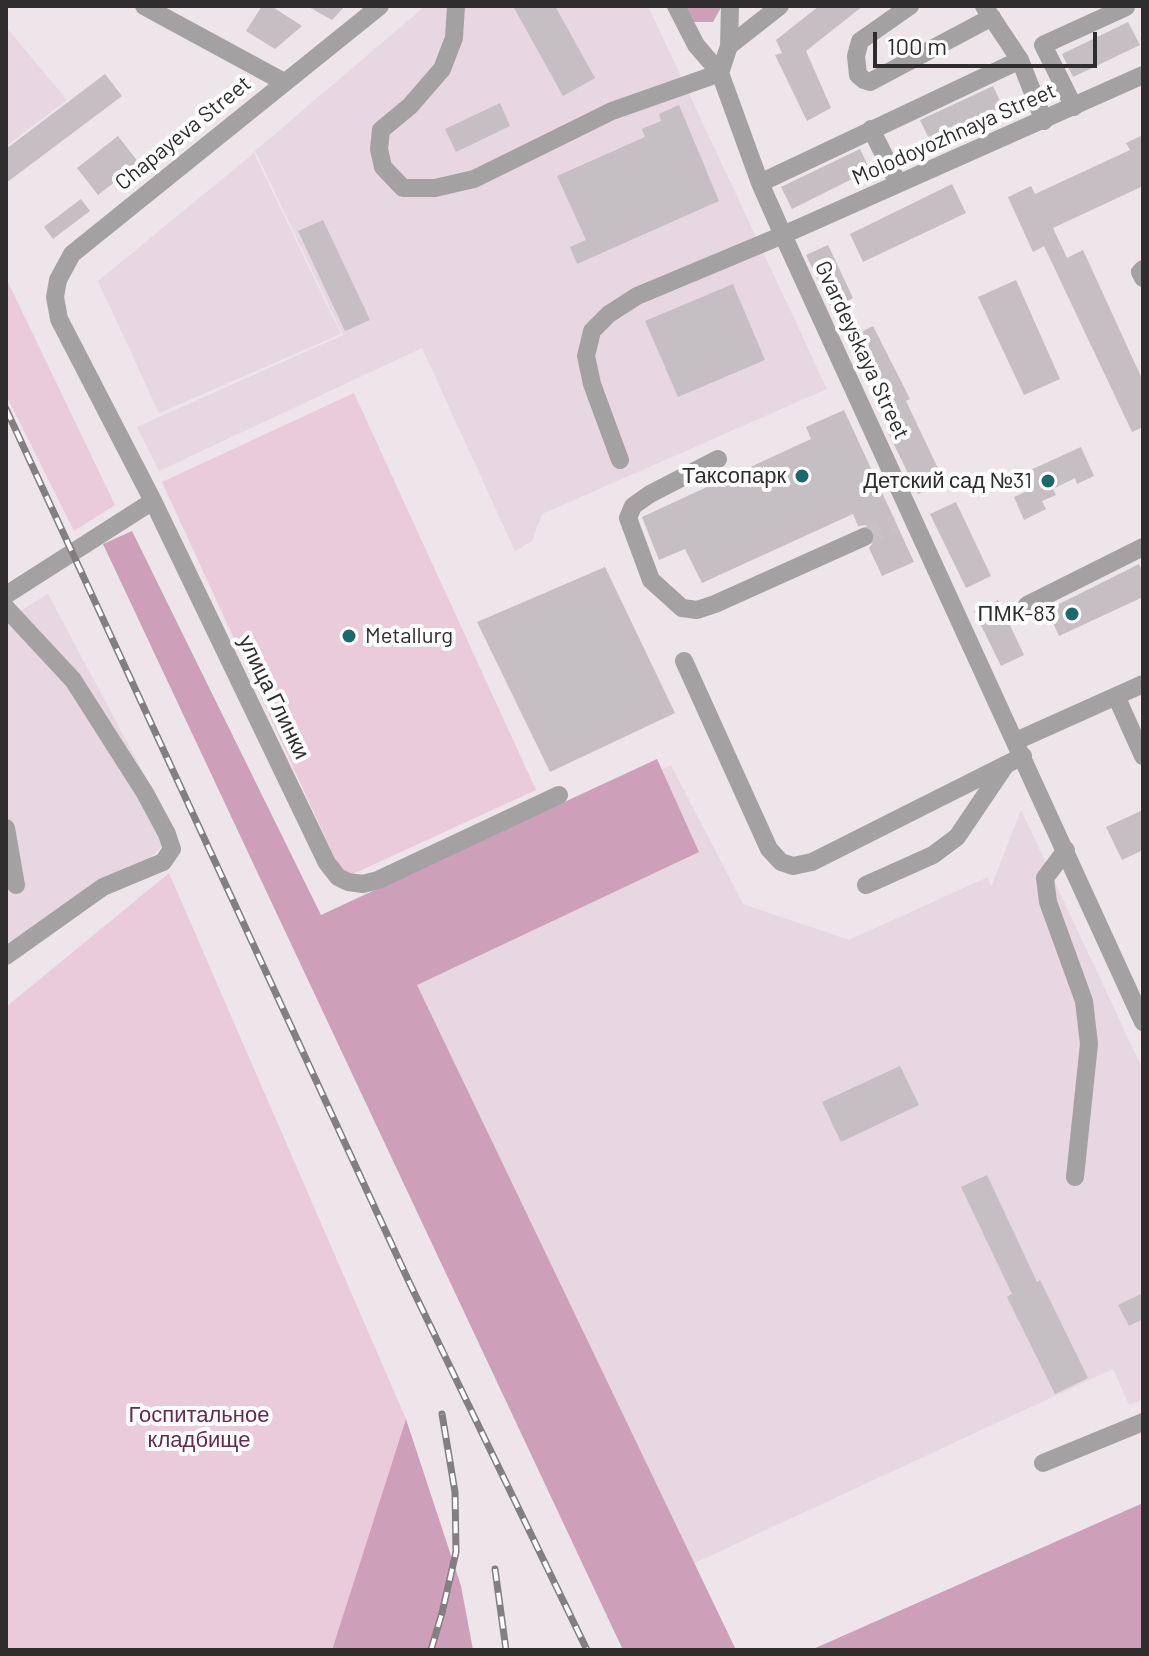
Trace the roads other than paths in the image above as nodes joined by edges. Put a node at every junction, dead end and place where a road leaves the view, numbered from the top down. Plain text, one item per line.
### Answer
1 (144, 6) edge
2 (380, 6) edge
3 (456, 6) edge
4 (676, 6) edge
5 (730, 6) edge
6 (780, 6) edge
7 (910, 6) edge
8 (1126, 7) edge
9 (988, 12) edge
10 (729, 46) junction
11 (1020, 60) junction
12 (720, 73) junction
13 (1143, 75) edge
14 (284, 82) junction
15 (1074, 107) junction
16 (1044, 121) junction
17 (871, 129) junction
18 (760, 183) junction
19 (898, 183) junction
20 (783, 235) junction
21 (59, 319) joint
22 (718, 459) dead end
23 (620, 460) dead end
24 (153, 501) junction
25 (864, 537) tunnel mouth
26 (1143, 547) edge
27 (6, 595) edge
28 (1027, 605) dead end
29 (6, 608) edge
30 (684, 661) dead end
31 (1143, 684) edge
32 (1116, 696) junction
33 (1015, 753) junction
34 (1143, 756) edge
35 (559, 795) dead end
36 (6, 828) edge
37 (1066, 850) junction
38 (16, 885) dead end
39 (866, 885) dead end
40 (6, 956) edge
41 (1143, 1022) edge
42 (1075, 1177) dead end
43 (1143, 1422) edge
44 (1043, 1463) dead end

1 - 14 street
2 - 14 street, Chapayeva Street
3 - 12 street
4 - 12 street, Gvardeyskaya Street
5 - 10 street
6 - 10 street
7 - 9 street
8 - 15 street
9 - 11 street
10 - 12 street
11 - 16 street
11 - 17 street
12 - 18 street, Gvardeyskaya Street
13 - 15 street, Molodoyozhnaya Street
14 - 21 street, Chapayeva Street
15 - 16 street, Molodoyozhnaya Street
16 - 19 street, Molodoyozhnaya Street
17 - 18 street
17 - 19 street
18 - 20 street, Gvardeyskaya Street
19 - 20 street, Molodoyozhnaya Street
20 - 23 street, Molodoyozhnaya Street
20 - 33 street, Gvardeyskaya Street
21 - 24 street, улица Глинки
22 - 25 street
24 - 27 street
24 - 35 street, улица Глинки
26 - 28 street
29 - 40 street
30 - 33 street
31 - 32 street
32 - 33 street
32 - 34 street
33 - 37 street, Gvardeyskaya Street
33 - 39 street
36 - 38 street
37 - 41 street, Gvardeyskaya Street
37 - 42 street
43 - 44 street

